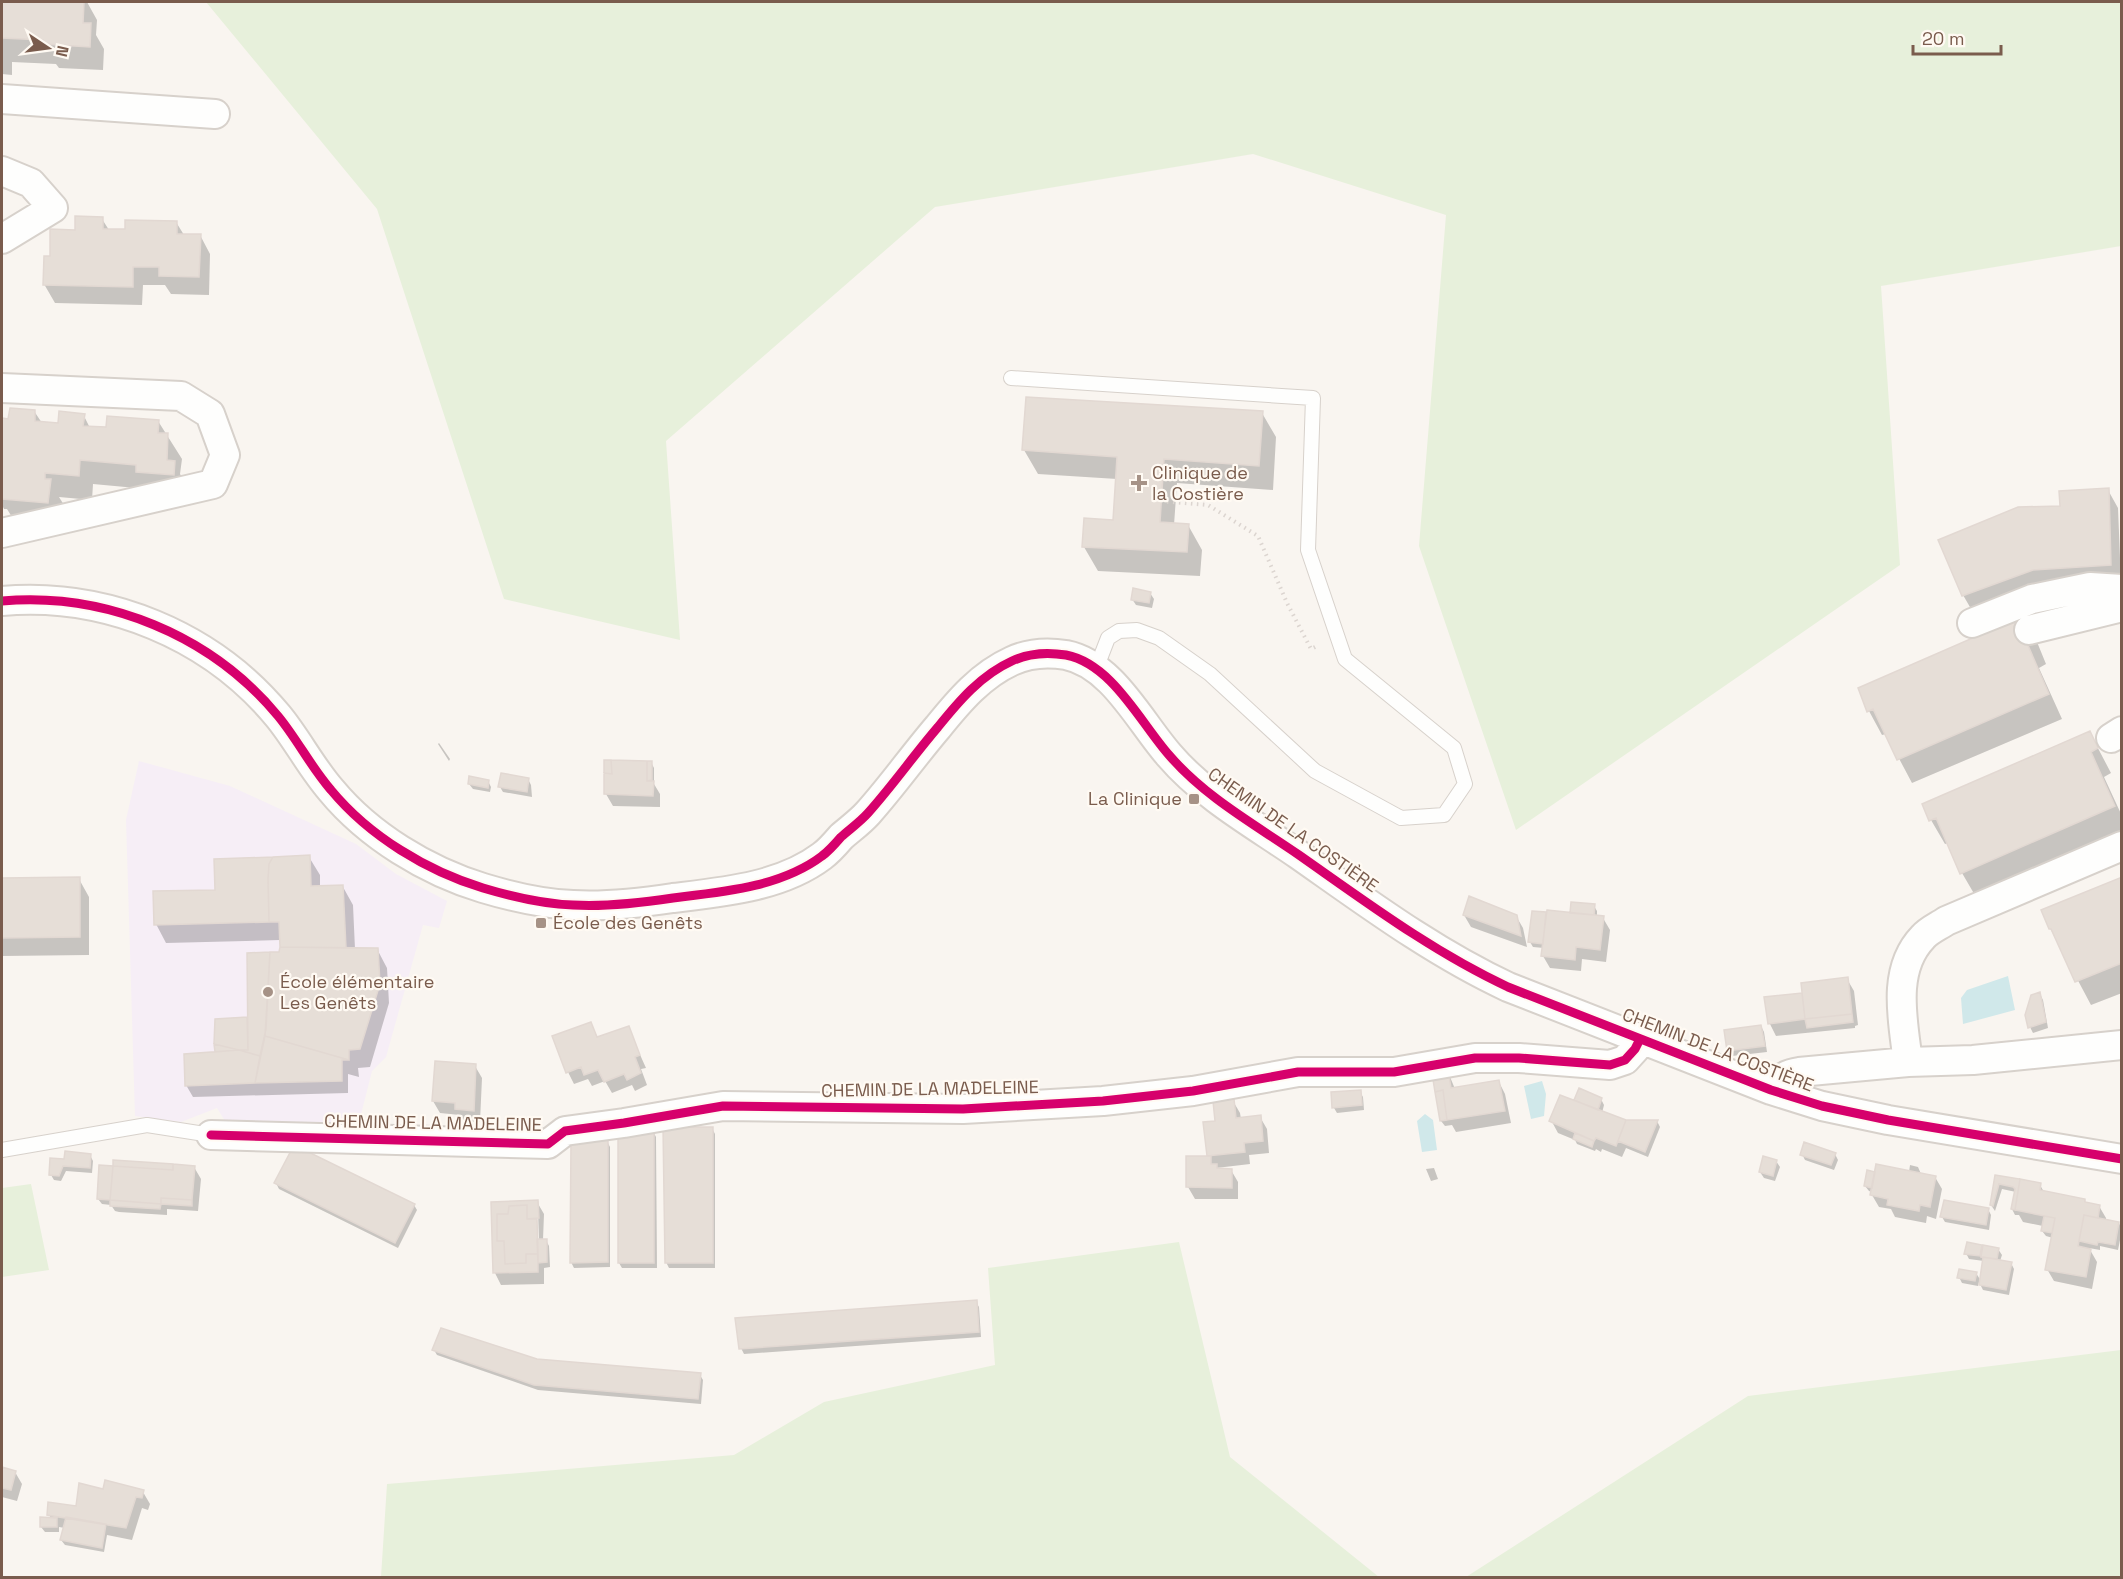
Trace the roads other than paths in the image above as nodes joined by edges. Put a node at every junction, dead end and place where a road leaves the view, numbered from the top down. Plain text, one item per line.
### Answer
1 (2, 99) edge
2 (215, 114) dead end
3 (2, 171) edge
4 (2, 239) edge
5 (1011, 378) dead end
6 (2, 388) edge
7 (2, 533) edge
8 (2121, 589) edge
9 (2, 601) edge
10 (2121, 607) edge
11 (1972, 623) dead end
12 (2029, 630) dead end
13 (1096, 669) junction
14 (2121, 846) edge
15 (1640, 1039) junction
16 (2121, 1045) edge
17 (1908, 1062) junction
18 (1771, 1090) junction
19 (211, 1135) joint
20 (2, 1150) edge
21 (2121, 1159) edge

1 - 2 street
3 - 4 street
5 - 13 lane
6 - 7 street
8 - 11 street
9 - 13 street, CHEMIN DE LA COSTIÈRE
10 - 12 street
13 - 15 street, CHEMIN DE LA COSTIÈRE
14 - 17 street
15 - 18 street, CHEMIN DE LA COSTIÈRE
15 - 19 street, CHEMIN DE LA MADELEINE
16 - 17 street
17 - 18 street
18 - 21 street, CHEMIN DE LA COSTIÈRE
19 - 20 lane, CHEMIN DE LA MADELEINE

